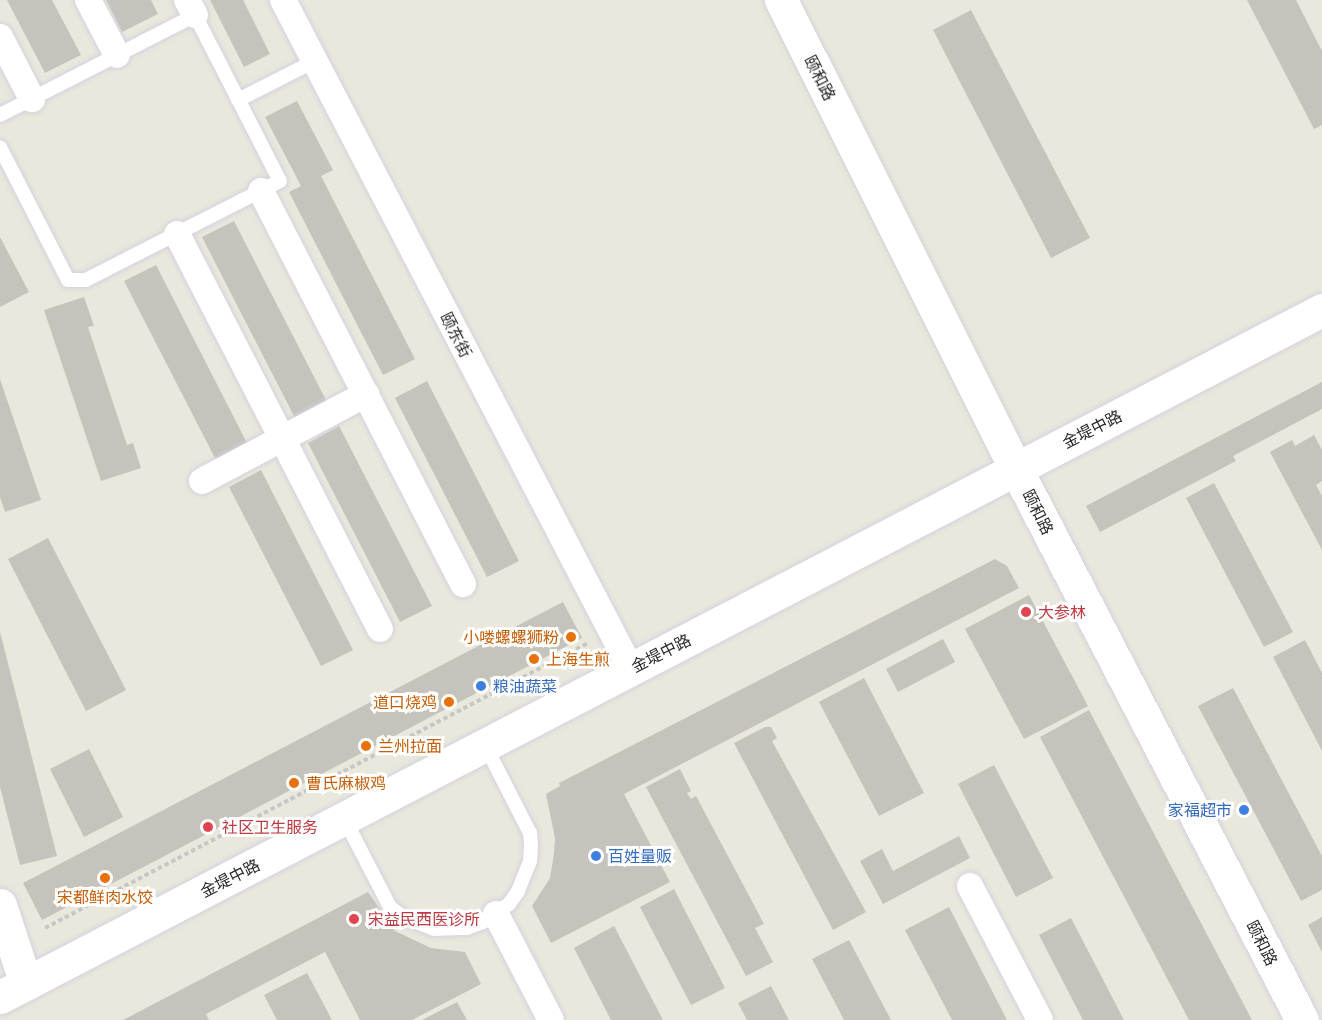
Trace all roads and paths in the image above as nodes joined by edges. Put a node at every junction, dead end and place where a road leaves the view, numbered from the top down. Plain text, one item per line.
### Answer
1 (88, 0) edge
2 (283, 0) edge
3 (781, 0) edge
4 (191, 8) edge
5 (0, 37) edge
6 (117, 55) junction
7 (315, 61) junction
8 (32, 99) junction
9 (238, 100) junction
10 (0, 115) edge
11 (0, 147) edge
12 (261, 190) junction
13 (177, 234) junction
14 (1322, 310) edge
15 (366, 394) junction
16 (282, 438) junction
17 (1016, 469) junction
18 (202, 481) dead end
19 (463, 584) dead end
20 (380, 629) dead end
21 (590, 642) dead end
22 (631, 669) junction
23 (485, 745) junction
24 (344, 818) junction
25 (970, 886) dead end
26 (0, 905) edge
27 (496, 914) junction
28 (45, 928) dead end
29 (13, 991) edge
30 (552, 1020) edge
31 (1040, 1020) edge
32 (1302, 1020) edge

1 - 6 street
2 - 7 street, 颐东街
3 - 17 street, 颐和路
4 - 6 lane
4 - 9 lane
5 - 8 street
6 - 8 lane
7 - 9 lane
7 - 22 street, 颐东街
8 - 10 lane
9 - 12 lane
11 - 13 lane
12 - 13 lane
12 - 15 street
13 - 16 street
14 - 17 street, 金堤中路
15 - 16 street
15 - 19 street
16 - 18 street
16 - 20 street
17 - 22 street, 金堤中路
17 - 32 street, 颐和路
21 - 28 path
22 - 23 street, 金堤中路
23 - 24 street, 金堤中路
23 - 27 lane
24 - 27 lane
24 - 29 street, 金堤中路
25 - 31 street
26 - 29 street
27 - 30 street

